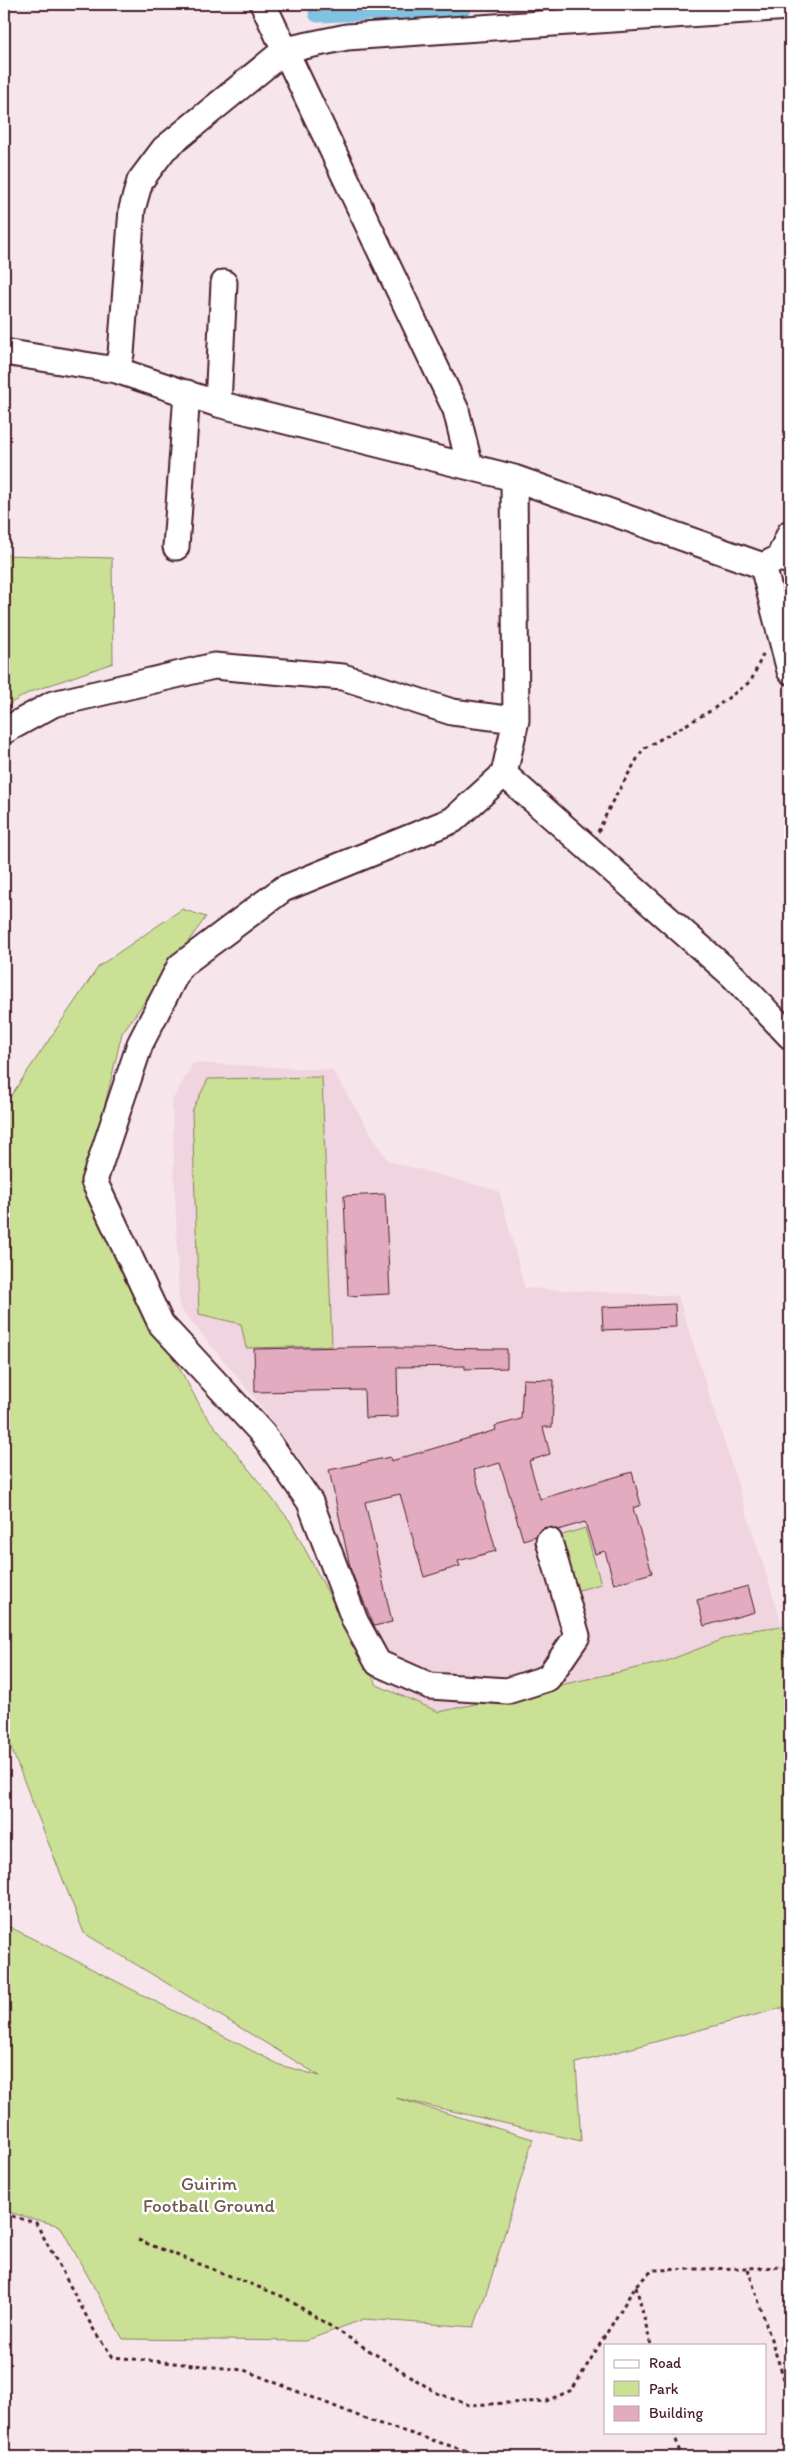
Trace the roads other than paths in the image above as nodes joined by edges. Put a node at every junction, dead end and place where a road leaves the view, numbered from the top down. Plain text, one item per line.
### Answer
1 (264, 4) edge
2 (790, 7) edge
3 (285, 50) junction
4 (224, 283) dead end
5 (4, 352) edge
6 (116, 370) junction
7 (187, 393) junction
8 (218, 404) junction
9 (470, 466) junction
10 (514, 478) junction
11 (790, 533) edge
12 (176, 547) dead end
13 (777, 562) edge
14 (790, 671) edge
15 (516, 720) junction
16 (4, 731) edge
17 (504, 774) junction
18 (790, 1036) edge
19 (550, 1541) dead end

1 - 3 street
2 - 3 street
3 - 6 street
3 - 9 street
4 - 8 street
5 - 6 street
6 - 7 street
7 - 8 street
7 - 12 street
8 - 9 street
9 - 10 street
10 - 13 street
10 - 15 street
11 - 13 street
13 - 14 street
15 - 16 street
15 - 17 street
17 - 18 street
17 - 19 street

